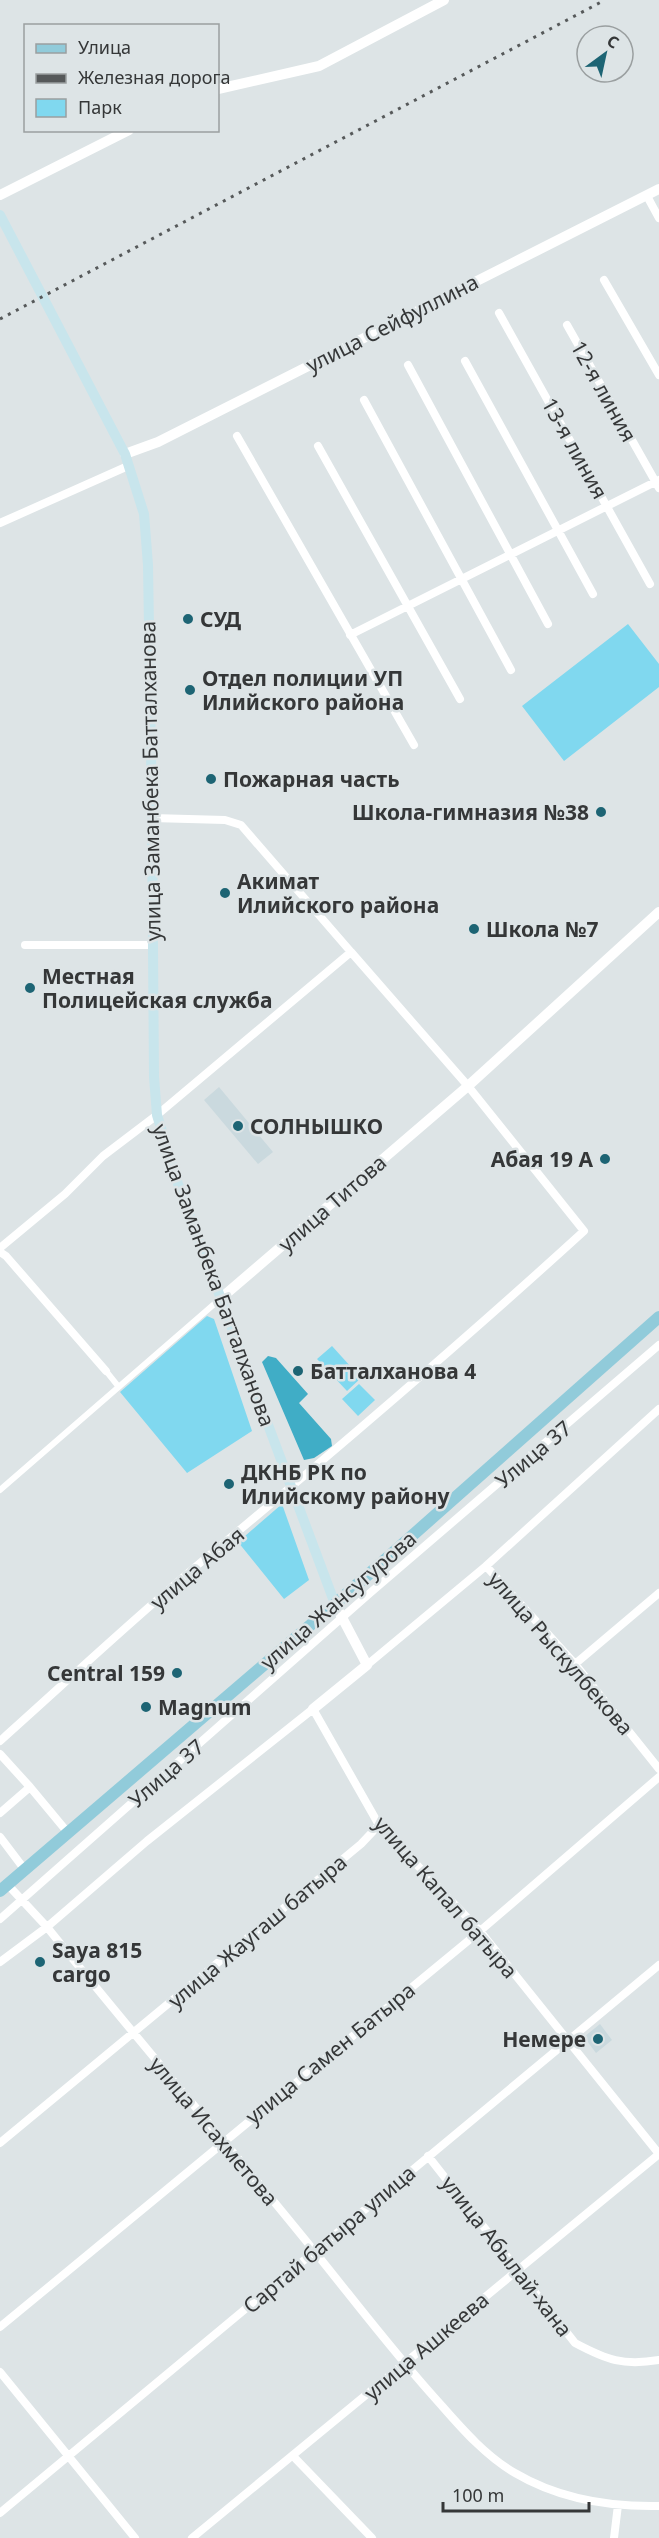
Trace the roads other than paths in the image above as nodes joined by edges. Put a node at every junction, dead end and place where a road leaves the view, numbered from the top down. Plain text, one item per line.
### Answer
1 (444, 0) edge
2 (219, 89) edge
3 (125, 132) edge
4 (659, 189) edge
5 (0, 195) edge
6 (647, 196) junction
7 (0, 215) edge
8 (659, 218) edge
9 (604, 280) dead end
10 (499, 313) dead end
11 (567, 325) dead end
12 (465, 361) dead end
13 (408, 365) dead end
14 (659, 375) edge
15 (364, 400) dead end
16 (237, 436) dead end
17 (318, 446) dead end
18 (126, 460) junction
19 (658, 483) edge
20 (607, 504) junction
21 (0, 523) edge
22 (557, 530) junction
23 (510, 553) junction
24 (460, 578) junction
25 (650, 584) dead end
26 (593, 594) dead end
27 (408, 605) junction
28 (548, 624) dead end
29 (350, 635) junction
30 (511, 670) dead end
31 (460, 699) dead end
32 (414, 745) dead end
33 (152, 818) junction
34 (659, 912) edge
35 (25, 945) dead end
36 (152, 945) junction
37 (351, 952) junction
38 (468, 1086) junction
39 (157, 1115) junction
40 (0, 1250) edge
41 (220, 1299) junction
42 (659, 1317) edge
43 (659, 1345) edge
44 (106, 1371) joint
45 (118, 1386) junction
46 (659, 1408) edge
47 (291, 1489) junction
48 (0, 1490) edge
49 (486, 1566) junction
50 (659, 1593) edge
51 (335, 1604) junction
52 (575, 1664) junction
53 (367, 1665) junction
54 (313, 1709) junction
55 (0, 1741) edge
56 (0, 1754) edge
57 (659, 1768) edge
58 (659, 1777) edge
59 (30, 1787) junction
60 (0, 1813) edge
61 (380, 1825) junction
62 (69, 1834) junction
63 (0, 1837) edge
64 (26, 1870) junction
65 (4, 1888) edge
66 (0, 1919) edge
67 (47, 1927) junction
68 (480, 1931) junction
69 (0, 1962) edge
70 (659, 1965) edge
71 (133, 2035) junction
72 (568, 2041) junction
73 (222, 2141) junction
74 (0, 2143) edge
75 (659, 2154) edge
76 (428, 2157) junction
77 (315, 2252) junction
78 (516, 2270) junction
79 (0, 2327) edge
80 (659, 2360) edge
81 (405, 2366) junction
82 (0, 2372) edge
83 (68, 2456) junction
84 (293, 2456) junction
85 (618, 2505) junction
86 (659, 2506) edge
87 (0, 2513) edge
88 (135, 2538) edge
89 (192, 2538) edge
90 (372, 2538) edge
91 (614, 2538) edge

1 - 2 street
3 - 5 street
4 - 6 street, улица Сейфуллина
6 - 8 street
6 - 18 street, улица Сейфуллина
7 - 18 main road, улица Заманбека Батталханова
9 - 14 street
10 - 20 street, 13-я линия
11 - 19 street, 12-я линия
12 - 22 street
13 - 23 street
15 - 24 street
16 - 29 street
17 - 27 street
18 - 21 street
18 - 33 main road, улица Заманбека Батталханова
19 - 20 street
20 - 22 street
20 - 25 street, 13-я линия
22 - 23 street
22 - 26 street
23 - 24 street
23 - 28 street
24 - 27 street
24 - 30 street
27 - 29 street
27 - 31 street
29 - 32 street
33 - 36 main road, улица Заманбека Батталханова
33 - 37 street
34 - 38 street, улица Титова
35 - 36 street
36 - 39 main road, улица Заманбека Батталханова
37 - 38 street
37 - 39 street
38 - 41 street, улица Титова
38 - 47 street, улица Абая
39 - 40 street
39 - 41 main road, улица Заманбека Батталханова
40 - 44 street
41 - 45 street, улица Титова
41 - 47 main road, улица Заманбека Батталханова
42 - 51 main road, улица Жансугурова
43 - 66 street, Улица 37
44 - 45 street
45 - 48 street, улица Титова
46 - 49 street
47 - 51 main road, улица Заманбека Батталханова
47 - 55 street, улица Абая
49 - 52 street, улица Рыскулбекова
49 - 53 street
50 - 52 street
51 - 53 street
51 - 62 main road, улица Жансугурова
52 - 57 street, улица Рыскулбекова
53 - 54 street
54 - 61 street, улица Капал батыра
54 - 67 street
56 - 59 street
58 - 68 street, улица Самен Батыра
59 - 60 street
59 - 62 street
61 - 68 street, улица Капал батыра
61 - 71 street, улица Жаугаш батыра
62 - 64 main road, улица Жансугурова
63 - 64 street
64 - 65 main road, улица Жансугурова
65 - 67 street, улица Исахметова
67 - 69 street
67 - 71 street, улица Исахметова
68 - 72 street, улица Капал батыра
68 - 73 street, улица Самен Батыра
70 - 72 street, Сартай батыра улица
71 - 73 street, улица Исахметова
71 - 74 street
72 - 75 street, улица Капал батыра
72 - 76 street, Сартай батыра улица
73 - 77 street, улица Исахметова
73 - 79 street, улица Самен Батыра
75 - 78 street, улица Ашкеева
76 - 77 street, Сартай батыра улица
76 - 78 street, улица Абылай-хана
77 - 81 street, улица Исахметова
77 - 83 street, Сартай батыра улица
78 - 80 street, улица Абылай-хана
78 - 81 street, улица Ашкеева
81 - 84 street, улица Ашкеева
81 - 85 street, улица Исахметова
82 - 83 street
83 - 87 street, Сартай батыра улица
83 - 88 street
84 - 89 street, улица Ашкеева
84 - 90 street
85 - 86 street, улица Исахметова
85 - 91 street

